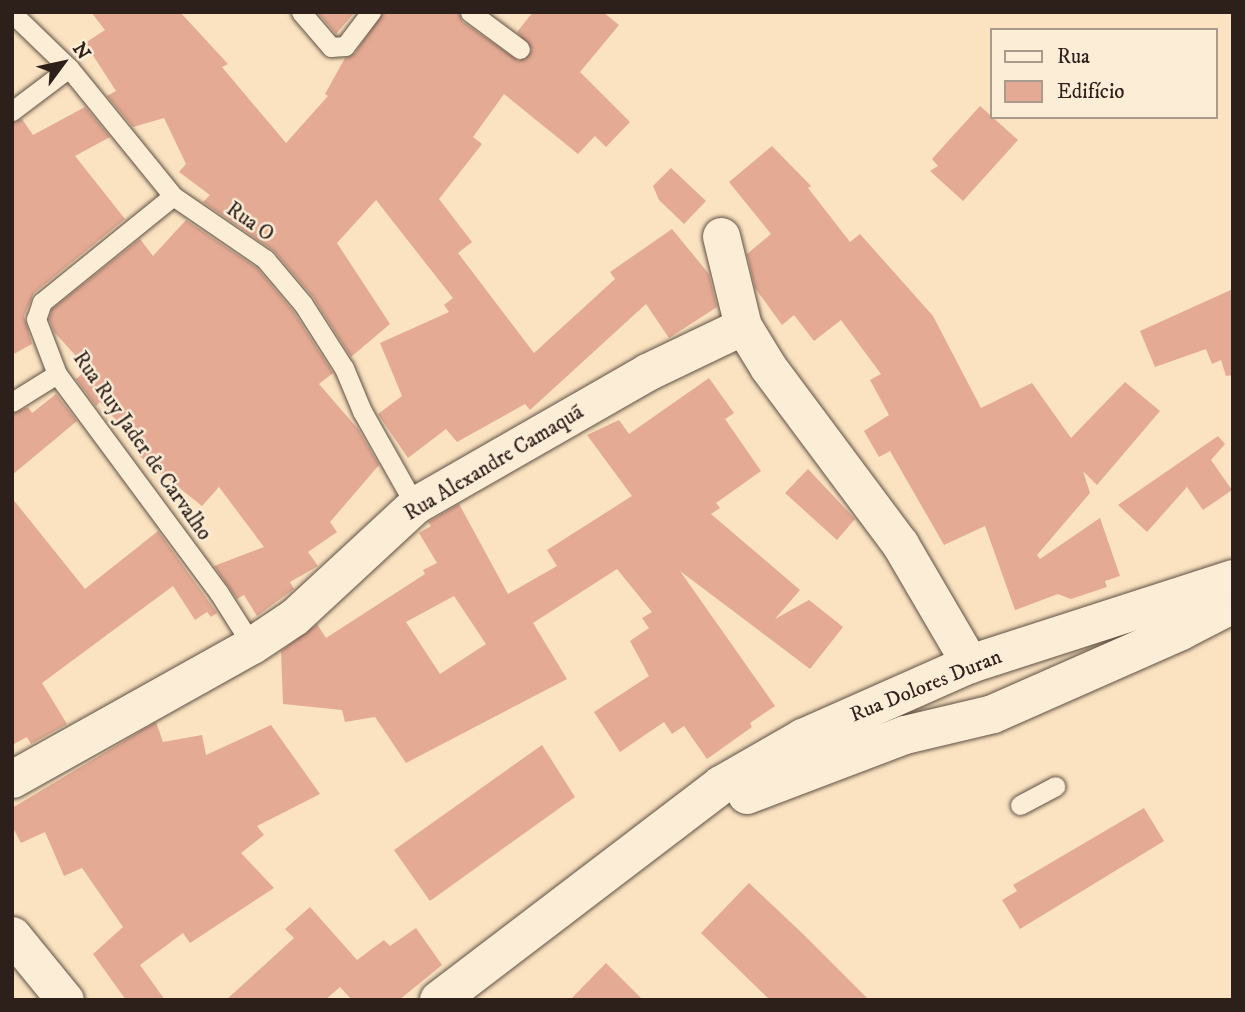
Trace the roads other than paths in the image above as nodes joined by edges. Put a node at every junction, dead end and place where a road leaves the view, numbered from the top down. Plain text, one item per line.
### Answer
1 (301, 12) edge
2 (371, 12) edge
3 (470, 12) edge
4 (12, 13) edge
5 (520, 49) dead end
6 (69, 68) junction
7 (12, 111) edge
8 (173, 196) junction
9 (721, 236) dead end
10 (743, 326) junction
11 (57, 374) junction
12 (12, 402) edge
13 (415, 505) junction
14 (1233, 579) edge
15 (1233, 604) edge
16 (252, 645) junction
17 (970, 664) junction
18 (1015, 705) junction
19 (976, 719) junction
20 (12, 779) edge
21 (1055, 786) dead end
22 (1020, 805) dead end
23 (644, 845) junction
24 (12, 935) edge
25 (65, 1000) edge
26 (439, 1000) edge

1 - 2 lane
3 - 5 lane
4 - 6 lane, Rua O
6 - 7 lane
6 - 8 lane, Rua O
8 - 11 lane, Rua Ruy Jader de Carvalho
8 - 13 lane, Rua O
9 - 10 street
10 - 13 street, Rua Alexandre Camaquã
10 - 17 street
11 - 12 lane
11 - 16 lane, Rua Ruy Jader de Carvalho
13 - 16 street, Rua Alexandre Camaquã
14 - 17 street, Rua Dolores Duran
15 - 18 street, Rua Dolores Duran
16 - 20 street, Rua Alexandre Camaquã
17 - 18 street
17 - 19 street
17 - 23 street, Rua Dolores Duran
18 - 19 street, Rua Dolores Duran
19 - 23 street, Rua Dolores Duran
21 - 22 lane
23 - 26 street, Rua Dolores Duran
24 - 25 street

